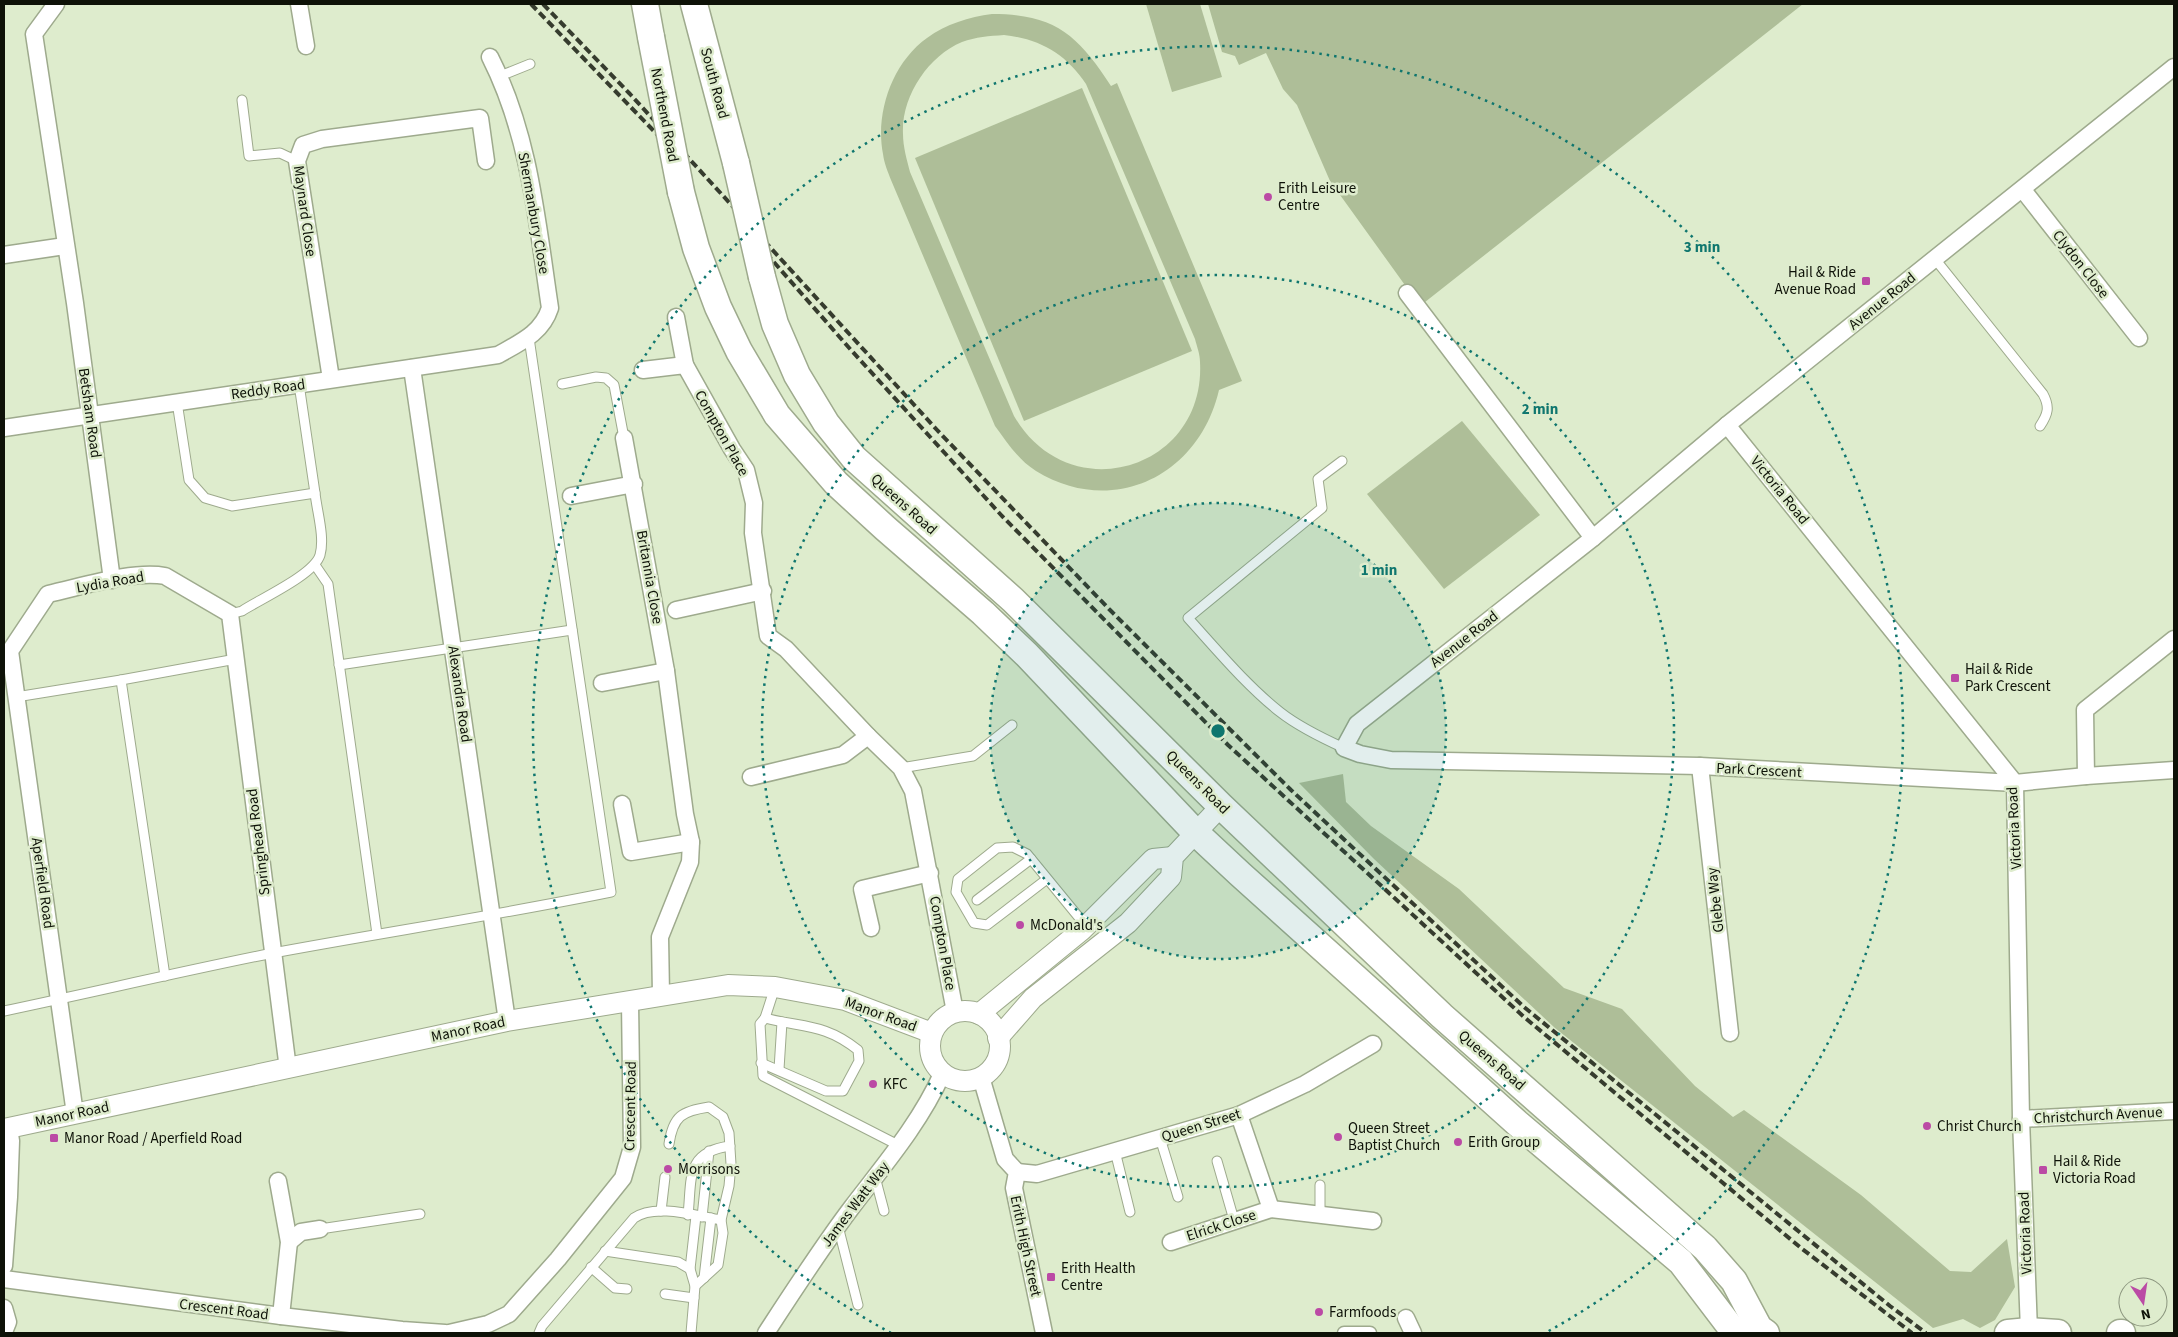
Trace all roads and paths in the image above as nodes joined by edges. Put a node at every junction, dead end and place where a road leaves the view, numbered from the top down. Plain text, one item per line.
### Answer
1 (56, 4) edge
2 (299, 4) edge
3 (646, 4) edge
4 (694, 4) edge
5 (306, 46) dead end
6 (490, 57) dead end
7 (530, 64) dead end
8 (2174, 67) edge
9 (500, 76) junction
10 (242, 100) dead end
11 (297, 161) junction
12 (486, 161) dead end
13 (736, 163) joint
14 (2023, 190) junction
15 (681, 192) joint
16 (65, 246) junction
17 (4, 255) edge
18 (1935, 259) junction
19 (1407, 293) dead end
20 (676, 316) dead end
21 (529, 338) junction
22 (2139, 338) dead end
23 (685, 365) junction
24 (412, 368) junction
25 (643, 370) dead end
26 (331, 379) junction
27 (299, 384) junction
28 (562, 384) dead end
29 (177, 402) junction
30 (90, 415) junction
31 (1727, 425) junction
32 (2040, 426) dead end
33 (4, 428) edge
34 (624, 438) joint
35 (1342, 461) dead end
36 (634, 484) junction
37 (315, 493) junction
38 (571, 496) dead end
39 (1593, 538) junction
40 (315, 565) junction
41 (112, 580) junction
42 (763, 592) junction
43 (676, 610) dead end
44 (230, 614) junction
45 (572, 630) junction
46 (2174, 639) edge
47 (453, 648) junction
48 (7, 651) edge
49 (236, 659) junction
50 (339, 665) junction
51 (666, 671) junction
52 (121, 680) junction
53 (602, 683) dead end
54 (16, 697) junction
55 (1012, 725) dead end
56 (868, 736) junction
57 (1344, 748) junction
58 (1700, 766) junction
59 (901, 768) junction
60 (2174, 770) edge
61 (2086, 776) junction
62 (751, 777) dead end
63 (2015, 783) junction
64 (622, 804) dead end
65 (1221, 806) junction
66 (1195, 832) junction
67 (691, 842) junction
68 (1173, 857) junction
69 (1031, 859) junction
70 (930, 873) junction
71 (1047, 879) junction
72 (977, 900) dead end
73 (492, 916) junction
74 (1086, 926) junction
75 (871, 928) dead end
76 (377, 934) junction
77 (272, 954) junction
78 (165, 976) junction
79 (775, 987) junction
80 (661, 995) junction
81 (60, 999) junction
82 (630, 1002) junction
83 (4, 1011) edge
84 (955, 1012) junction
85 (980, 1014) junction
86 (765, 1018) junction
87 (507, 1021) junction
88 (782, 1022) junction
89 (932, 1032) junction
90 (1730, 1033) dead end
91 (998, 1038) junction
92 (1373, 1044) dead end
93 (761, 1063) junction
94 (288, 1069) junction
95 (779, 1070) junction
96 (942, 1074) junction
97 (981, 1077) junction
98 (2174, 1111) edge
99 (74, 1114) junction
100 (1239, 1115) junction
101 (2021, 1119) junction
102 (6, 1128) edge
103 (1160, 1138) junction
104 (669, 1144) dead end
105 (898, 1145) junction
106 (730, 1146) junction
107 (709, 1151) junction
108 (1116, 1151) junction
109 (1217, 1161) dead end
110 (1017, 1172) junction
111 (875, 1176) junction
112 (665, 1177) dead end
113 (278, 1181) dead end
114 (1320, 1185) dead end
115 (1178, 1196) dead end
116 (1271, 1209) junction
117 (661, 1211) junction
118 (884, 1211) dead end
119 (1130, 1212) dead end
120 (420, 1214) dead end
121 (1320, 1215) junction
122 (704, 1217) junction
123 (1234, 1220) junction
124 (1373, 1221) dead end
125 (838, 1226) junction
126 (320, 1229) joint
127 (289, 1242) junction
128 (1171, 1242) dead end
129 (605, 1252) junction
130 (4, 1266) edge
131 (591, 1267) junction
132 (690, 1270) junction
133 (704, 1278) junction
134 (4, 1279) edge
135 (695, 1286) junction
136 (627, 1289) dead end
137 (665, 1294) dead end
138 (694, 1298) junction
139 (858, 1305) dead end
140 (4, 1308) edge
141 (281, 1316) junction
142 (1406, 1318) dead end
143 (4, 1332) edge
144 (2018, 1332) edge
145 (445, 1333) edge
146 (449, 1333) edge
147 (539, 1333) edge
148 (691, 1333) edge
149 (766, 1333) edge
150 (1044, 1333) edge
151 (1344, 1333) edge
152 (1370, 1333) edge
153 (1412, 1333) edge
154 (1735, 1333) edge
155 (1766, 1333) edge
156 (2058, 1333) edge

1 - 16 street, Betsham Road
2 - 5 street
3 - 15 main road, Northend Road, bridge
4 - 13 main road, South Road
6 - 9 street, Shermanbury Close
7 - 9 lane
8 - 14 street, Avenue Road
9 - 21 street, Shermanbury Close
10 - 11 lane
11 - 12 street, Maynard Close
11 - 26 street, Maynard Close
13 - 65 main road, Queens Road, bridge
14 - 18 street, Avenue Road
14 - 22 street, Clydon Close
15 - 66 main road, Queens Road
16 - 17 street
16 - 30 street, Betsham Road
18 - 31 street, Avenue Road
18 - 32 lane
19 - 39 street
20 - 23 street, Compton Place
21 - 24 street, Reddy Road
21 - 45 lane
23 - 25 street
23 - 42 street, Compton Place
24 - 26 street, Reddy Road
24 - 47 street, Alexandra Road
26 - 27 street, Reddy Road
27 - 29 street, Reddy Road
27 - 37 lane
28 - 34 lane
29 - 30 street, Reddy Road
29 - 37 lane
30 - 33 street, Reddy Road
30 - 41 street, Betsham Road
31 - 39 street, Avenue Road
31 - 63 street, Victoria Road
34 - 36 street, Britannia Close
35 - 57 lane
36 - 38 street
36 - 51 street, Britannia Close
37 - 40 lane
39 - 57 street, Avenue Road
40 - 44 lane
40 - 50 lane
41 - 44 street, Lydia Road
41 - 48 street, Lydia Road
42 - 43 street
42 - 56 street, Compton Place
44 - 49 street, Springhead Road
45 - 47 lane
45 - 73 lane
46 - 61 street
47 - 50 lane
47 - 73 street, Alexandra Road
48 - 54 street, Aperfield Road
49 - 52 lane
49 - 77 street, Springhead Road
50 - 76 lane
51 - 53 street
51 - 67 street, Britannia Close
52 - 54 lane
52 - 78 lane
54 - 81 street, Aperfield Road
55 - 59 lane
56 - 59 street, Compton Place
56 - 62 street
57 - 58 street, Park Crescent
58 - 63 street, Park Crescent
58 - 90 street, Glebe Way
59 - 70 street, Compton Place
60 - 61 street, Park Crescent
61 - 63 street, Park Crescent
63 - 101 street, Victoria Road
64 - 67 street
65 - 66 street
65 - 155 main road, Queens Road
66 - 68 street
66 - 154 main road, Queens Road
67 - 80 street, Britannia Close
68 - 74 street
68 - 91 street
69 - 71 lane
69 - 71 lane
69 - 72 lane
70 - 75 street
70 - 84 street, Compton Place
71 - 74 lane
73 - 76 lane
73 - 87 street, Alexandra Road
74 - 85 street
76 - 77 lane
77 - 78 lane
77 - 94 street, Springhead Road
78 - 81 lane
79 - 80 street, Manor Road
79 - 86 lane
79 - 89 street, Manor Road
80 - 82 street, Manor Road
81 - 83 lane
81 - 99 street, Aperfield Road
82 - 87 street, Manor Road
82 - 146 street, Crescent Road
84 - 85 street
84 - 89 street
85 - 91 street
86 - 88 lane
86 - 93 lane
87 - 94 street, Manor Road
88 - 95 lane
88 - 95 lane
89 - 96 street
91 - 97 street
92 - 100 street, Queen Street
93 - 95 lane
93 - 105 lane
94 - 99 street, Manor Road
96 - 97 street
96 - 105 street, James Watt Way
97 - 110 street
98 - 101 street, Christchurch Avenue
99 - 102 street, Manor Road
100 - 103 street, Queen Street
100 - 116 street, Elrick Close
101 - 144 street, Victoria Road
102 - 130 street
103 - 108 street, Queen Street
103 - 115 lane
104 - 106 lane
105 - 111 street, James Watt Way
106 - 107 lane
106 - 122 lane
107 - 122 lane
107 - 122 lane
108 - 110 street, Queen Street
108 - 119 lane
109 - 123 lane
110 - 150 street, Erith High Street
111 - 118 lane
111 - 125 street, James Watt Way
112 - 117 lane
113 - 127 street
114 - 121 lane
116 - 121 street, Elrick Close
116 - 123 street, Elrick Close
117 - 122 lane
117 - 129 lane
120 - 126 lane
121 - 124 street, Elrick Close
122 - 132 lane
122 - 133 lane
122 - 133 lane
123 - 128 street, Elrick Close
125 - 139 lane
125 - 149 street, James Watt Way
126 - 127 street
127 - 141 street
129 - 131 lane
129 - 132 lane
131 - 136 lane
131 - 147 lane
132 - 135 lane
133 - 135 lane
134 - 141 street, Crescent Road
135 - 138 lane
137 - 138 lane
138 - 148 lane
140 - 143 street
141 - 145 street, Crescent Road
142 - 153 street
144 - 156 main road
151 - 152 street

